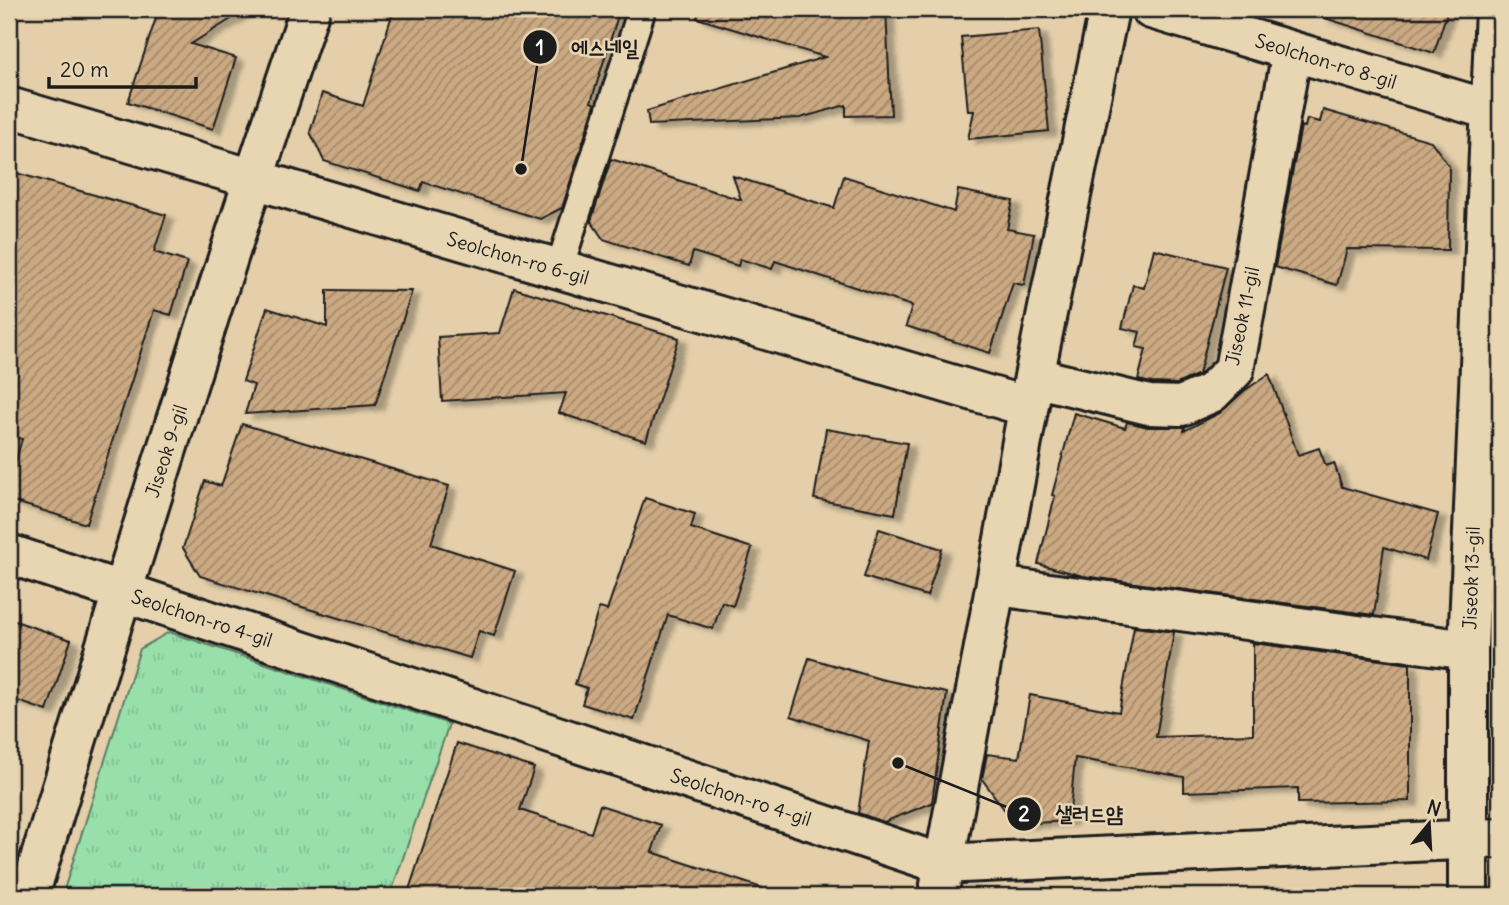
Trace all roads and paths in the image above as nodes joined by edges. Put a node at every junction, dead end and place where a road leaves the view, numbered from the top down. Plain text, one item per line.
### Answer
1 (310, 9) edge
2 (642, 9) edge
3 (1109, 9) edge
4 (1151, 9) edge
5 (1495, 9) edge
6 (1292, 51) junction
7 (9, 107) edge
8 (1495, 112) edge
9 (252, 180) junction
10 (559, 270) junction
11 (1031, 392) junction
12 (9, 554) edge
13 (997, 586) junction
14 (121, 591) junction
15 (1468, 650) junction
16 (1484, 839) edge
17 (940, 880) edge
18 (29, 896) edge
19 (1468, 896) edge

1 - 9 street, Jiseok 9-gil
2 - 10 lane
3 - 11 street
4 - 6 street, Seolchon-ro 8-gil
5 - 8 street, Jiseok 13-gil
6 - 8 street, Seolchon-ro 8-gil
6 - 11 street, Jiseok 11-gil
7 - 9 street, Seolchon-ro 6-gil
8 - 15 street, Jiseok 13-gil
9 - 10 street, Seolchon-ro 6-gil
9 - 14 street, Jiseok 9-gil
10 - 11 street, Seolchon-ro 6-gil
11 - 13 street
12 - 14 street, Seolchon-ro 4-gil
13 - 15 street
13 - 17 street
14 - 17 street, Seolchon-ro 4-gil
14 - 18 street, Jiseok 9-gil
15 - 16 street, Jiseok 13-gil
16 - 17 street, Seolchon-ro 4-gil
16 - 19 street, Jiseok 13-gil

